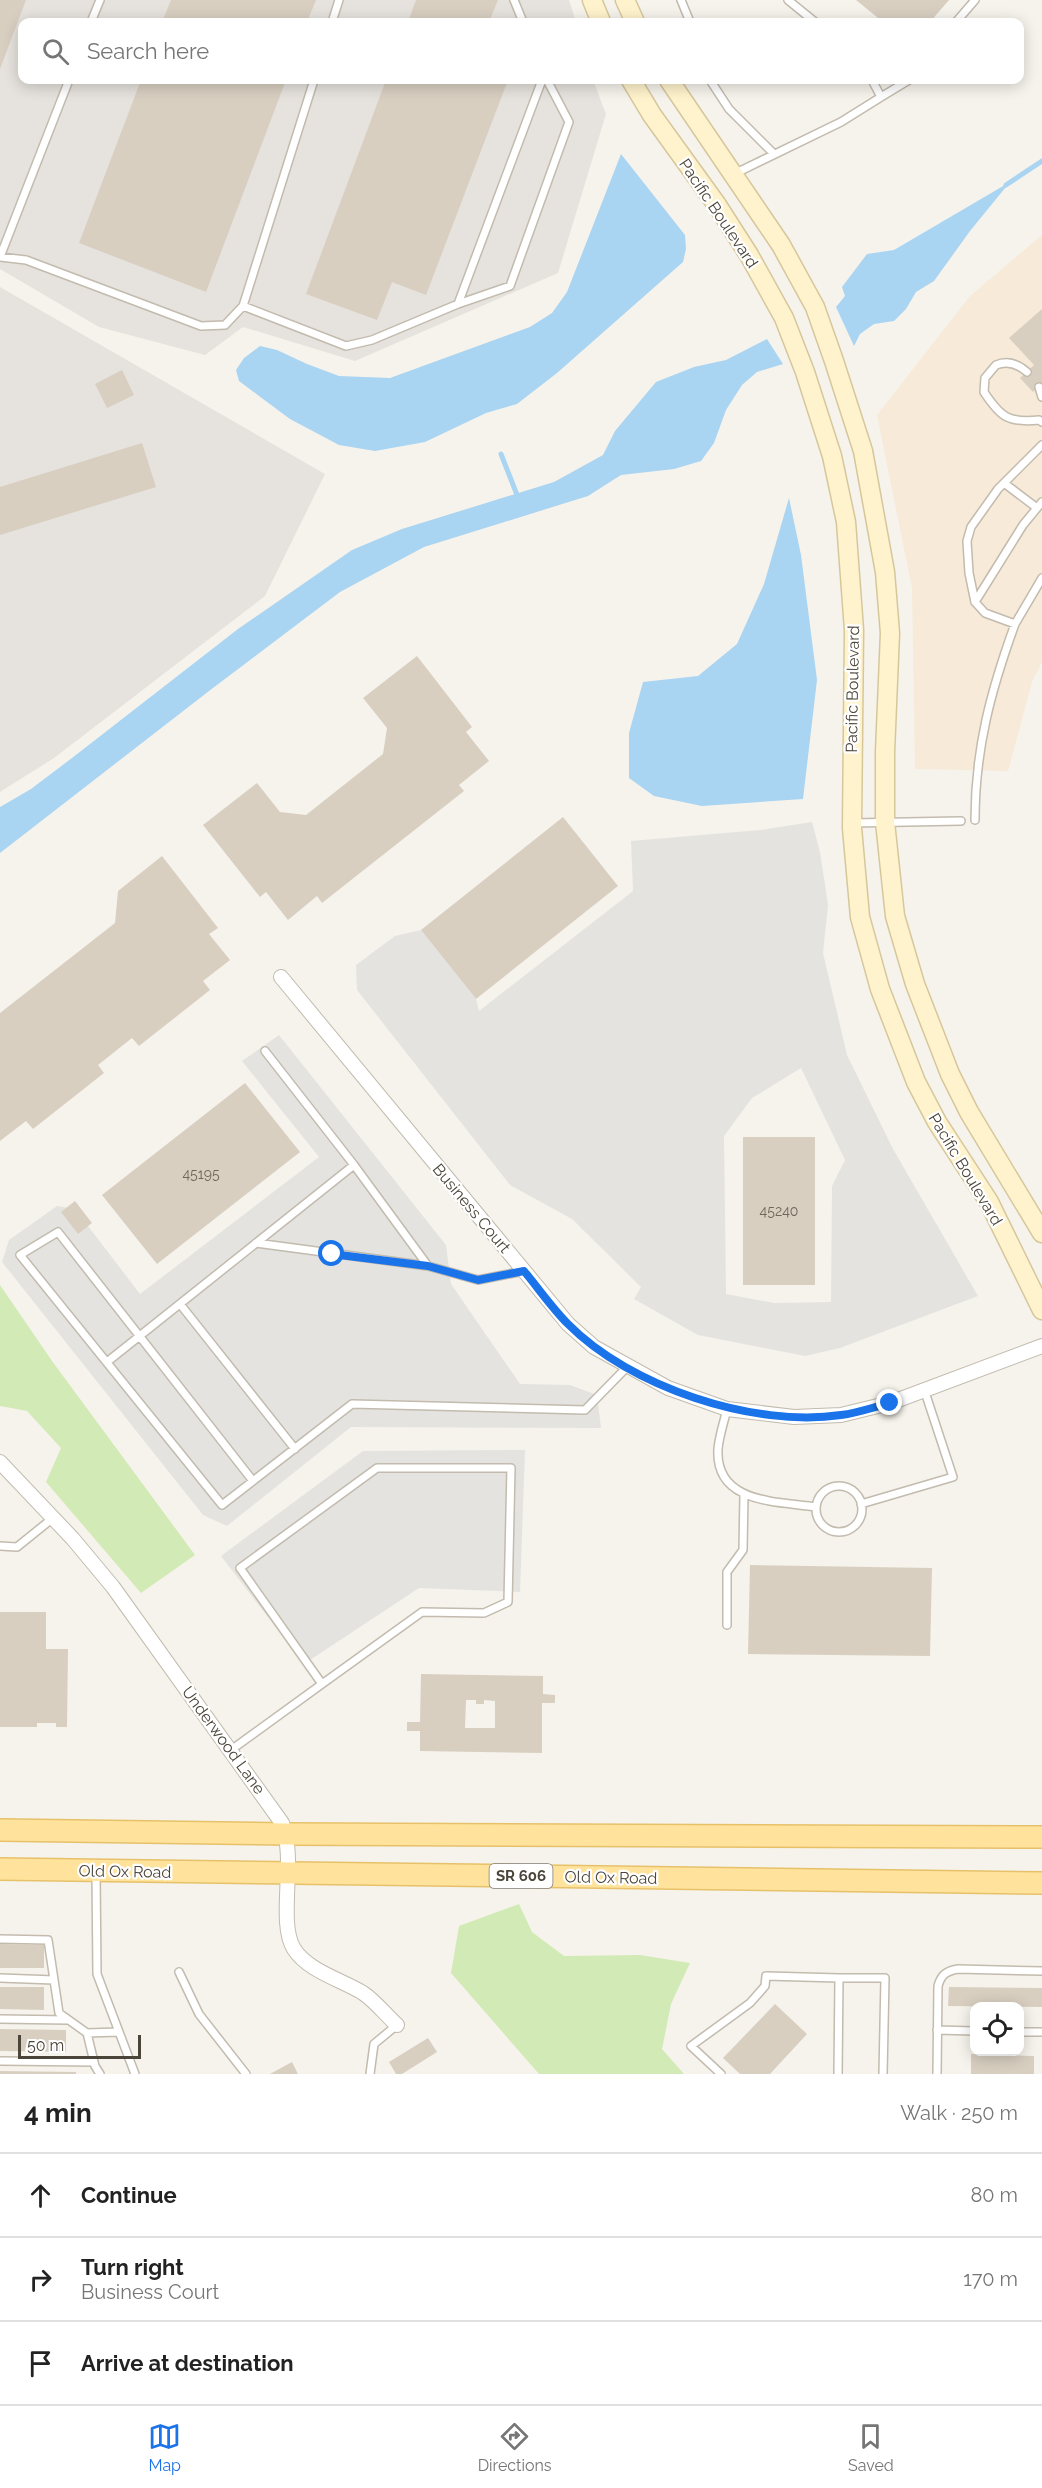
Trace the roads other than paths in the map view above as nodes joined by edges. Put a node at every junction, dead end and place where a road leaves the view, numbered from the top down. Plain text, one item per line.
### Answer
1 (100, 0) edge
2 (339, 0) edge
3 (514, 0) edge
4 (592, 0) edge
5 (625, 0) edge
6 (681, 0) edge
7 (788, 0) edge
8 (975, 0) edge
9 (93, 18) edge
10 (333, 18) edge
11 (521, 18) edge
12 (599, 18) edge
13 (633, 18) edge
14 (688, 18) edge
15 (810, 18) edge
16 (959, 18) edge
17 (67, 84) edge
18 (313, 84) edge
19 (540, 84) edge
20 (549, 84) edge
21 (633, 84) edge
22 (671, 84) edge
23 (713, 84) edge
24 (874, 84) edge
25 (902, 84) edge
26 (881, 97) junction
27 (774, 154) junction
28 (734, 174) junction
29 (0, 257) edge
30 (458, 304) junction
31 (243, 306) junction
32 (1027, 372) dead end
33 (1039, 387) dead end
34 (1042, 397) edge
35 (1042, 410) edge
36 (1041, 421) edge
37 (1042, 445) edge
38 (1004, 483) junction
39 (1042, 502) edge
40 (1037, 508) junction
41 (1042, 578) edge
42 (975, 602) junction
43 (1016, 624) junction
44 (975, 820) dead end
45 (962, 821) dead end
46 (885, 822) junction
47 (852, 823) junction
48 (280, 977) dead end
49 (265, 1051) dead end
50 (354, 1165) junction
51 (1042, 1233) edge
52 (256, 1243) junction
53 (428, 1266) junction
54 (524, 1271) junction
55 (180, 1304) junction
56 (1042, 1310) edge
57 (140, 1336) junction
58 (1042, 1346) edge
59 (107, 1362) junction
60 (627, 1367) junction
61 (924, 1389) junction
62 (727, 1409) junction
63 (295, 1449) junction
64 (0, 1462) edge
65 (253, 1481) junction
66 (744, 1495) junction
67 (861, 1504) junction
68 (816, 1507) junction
69 (53, 1518) junction
70 (0, 1546) edge
71 (727, 1625) dead end
72 (321, 1684) junction
73 (231, 1750) junction
74 (0, 1830) edge
75 (286, 1834) junction
76 (1042, 1837) edge
77 (0, 1869) edge
78 (96, 1870) junction
79 (289, 1873) junction
80 (1042, 1883) edge
81 (0, 1939) edge
82 (1042, 1971) edge
83 (180, 1972) dead end
84 (0, 1978) edge
85 (839, 1978) junction
86 (54, 1980) junction
87 (0, 2019) edge
88 (68, 2020) junction
89 (397, 2025) joint
90 (937, 2030) junction
91 (970, 2031) edge
92 (1024, 2031) edge
93 (119, 2032) junction
94 (1042, 2032) edge
95 (87, 2033) junction
96 (0, 2061) edge
97 (94, 2062) junction
98 (100, 2074) edge
99 (135, 2074) edge
100 (246, 2074) edge
101 (370, 2074) edge
102 (721, 2074) edge
103 (838, 2074) edge
104 (884, 2074) edge
105 (937, 2074) edge

1 - 9 lane
2 - 10 lane
3 - 11 lane
4 - 12 main road
5 - 13 main road
6 - 14 lane
7 - 15 lane
8 - 16 lane
17 - 29 lane
18 - 31 lane
19 - 30 lane
20 - 30 lane
21 - 47 main road, Pacific Boulevard
22 - 28 main road, Pacific Boulevard
23 - 27 lane
24 - 26 lane
25 - 26 lane
26 - 27 lane
27 - 28 lane
28 - 46 main road, Pacific Boulevard
29 - 31 lane
30 - 31 lane
32 - 36 lane
33 - 34 lane
35 - 36 lane
37 - 38 lane
38 - 40 lane
38 - 42 lane
39 - 40 lane
40 - 42 lane
41 - 43 lane
42 - 43 lane
43 - 44 lane
45 - 46 lane
46 - 47 lane
46 - 51 main road, Pacific Boulevard
47 - 56 main road, Pacific Boulevard
48 - 54 street, Business Court
49 - 50 lane
50 - 52 lane
50 - 53 lane
52 - 53 lane
52 - 55 lane
53 - 54 lane
54 - 60 street, Business Court
55 - 57 lane
55 - 63 lane
57 - 59 lane
57 - 59 lane
57 - 65 lane
58 - 61 street, Business Court
59 - 65 lane
60 - 62 street, Business Court
60 - 63 lane
61 - 62 street, Business Court
61 - 67 lane
62 - 66 lane
63 - 65 lane
64 - 69 street, Underwood Lane
66 - 68 lane
66 - 71 lane
67 - 68 lane
67 - 68 lane
69 - 70 lane
69 - 73 street, Underwood Lane
72 - 72 lane
72 - 73 lane
73 - 75 street, Underwood Lane
74 - 75 main road
75 - 76 main road
75 - 79 street, Underwood Lane
77 - 78 main road, Old Ox Road / SR 606
78 - 79 main road, Old Ox Road / SR 606
78 - 93 lane
79 - 80 main road, Old Ox Road / SR 606
79 - 89 street, Underwood Lane
81 - 86 lane
82 - 90 lane
83 - 100 lane
84 - 86 lane
85 - 102 lane
85 - 103 lane
85 - 104 lane
86 - 88 lane
87 - 88 lane
88 - 95 lane
89 - 101 lane
90 - 91 lane
90 - 105 lane
92 - 94 lane
93 - 95 lane
93 - 99 lane
95 - 97 lane
96 - 97 lane
97 - 98 lane

